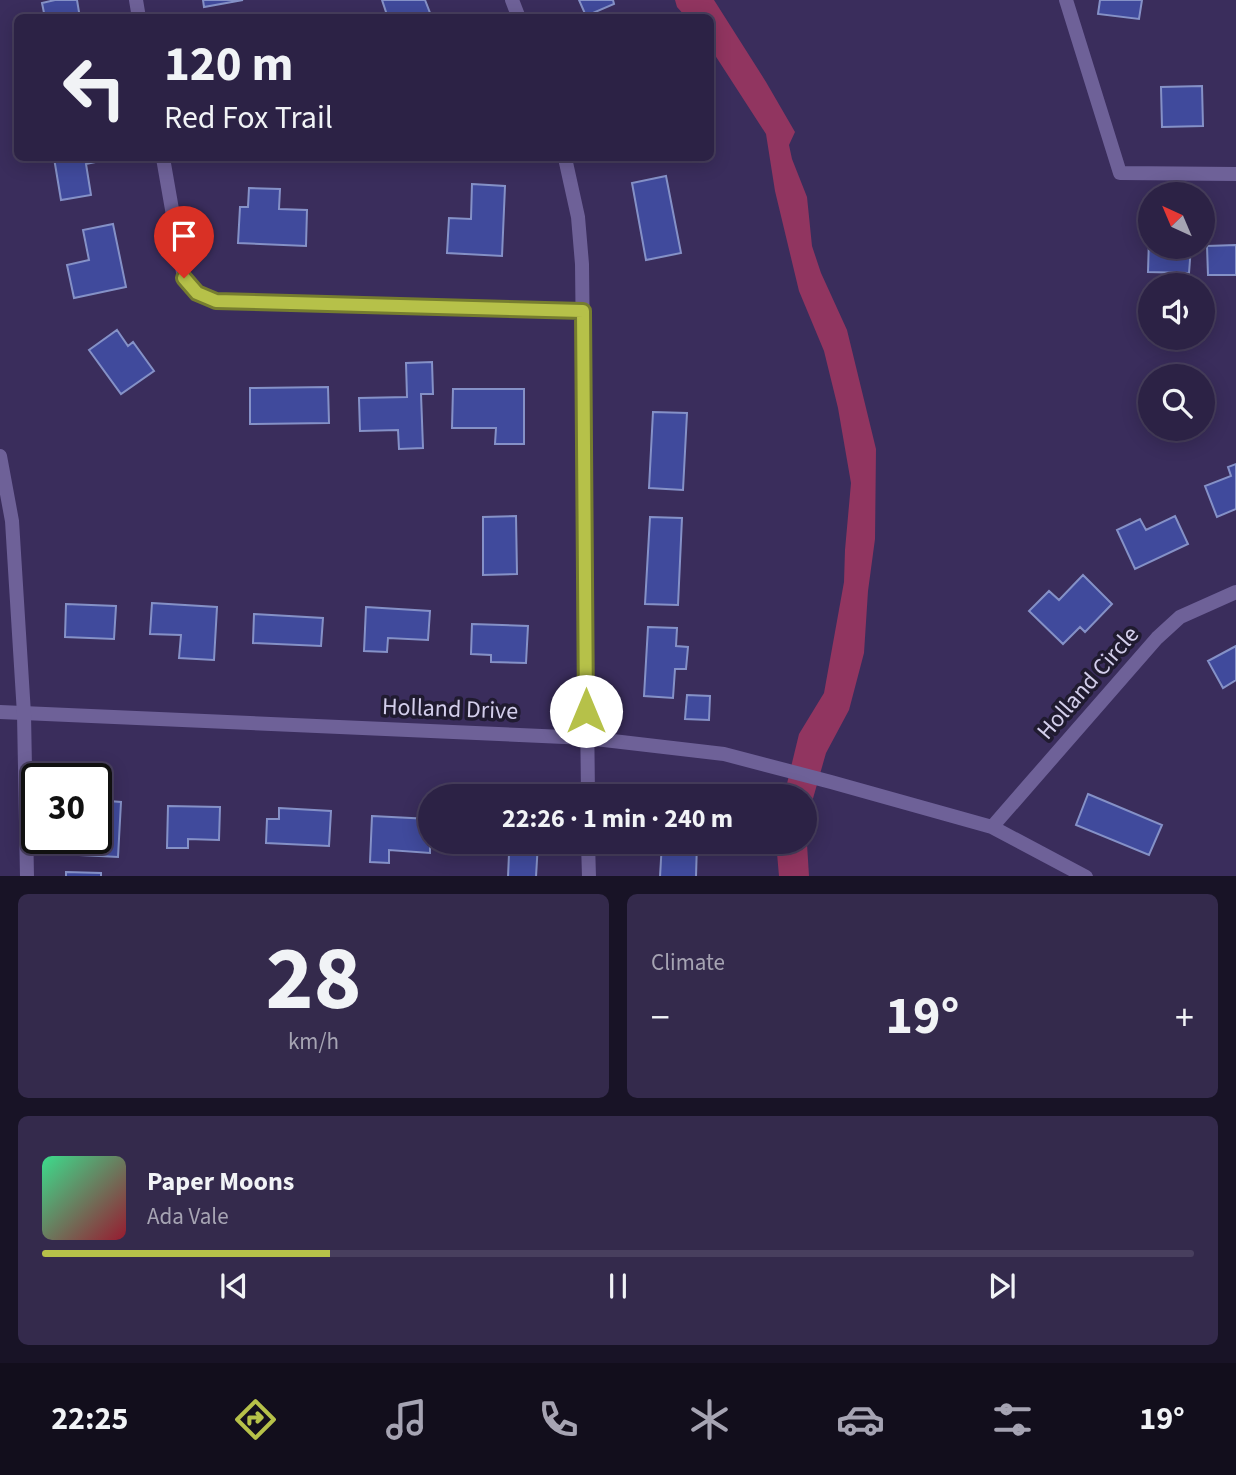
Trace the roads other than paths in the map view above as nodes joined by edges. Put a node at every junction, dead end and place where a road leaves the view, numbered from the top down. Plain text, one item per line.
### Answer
1 (1066, 0) edge
2 (164, 161) edge
3 (566, 161) edge
4 (1236, 174) edge
5 (583, 311) junction
6 (0, 456) edge
7 (1236, 592) edge
8 (0, 712) edge
9 (24, 714) junction
10 (587, 738) junction
11 (588, 784) edge
12 (992, 827) junction
13 (588, 854) edge
14 (27, 876) edge
15 (589, 876) edge
16 (1084, 876) edge

1 - 4 street
2 - 5 street
3 - 5 street
5 - 10 street
6 - 9 street
7 - 12 street, Holland Circle
8 - 9 street, Holland Drive
9 - 10 street, Holland Drive
9 - 14 street
10 - 11 street
10 - 12 street, Holland Drive
12 - 16 street, Holland Drive
13 - 15 street

